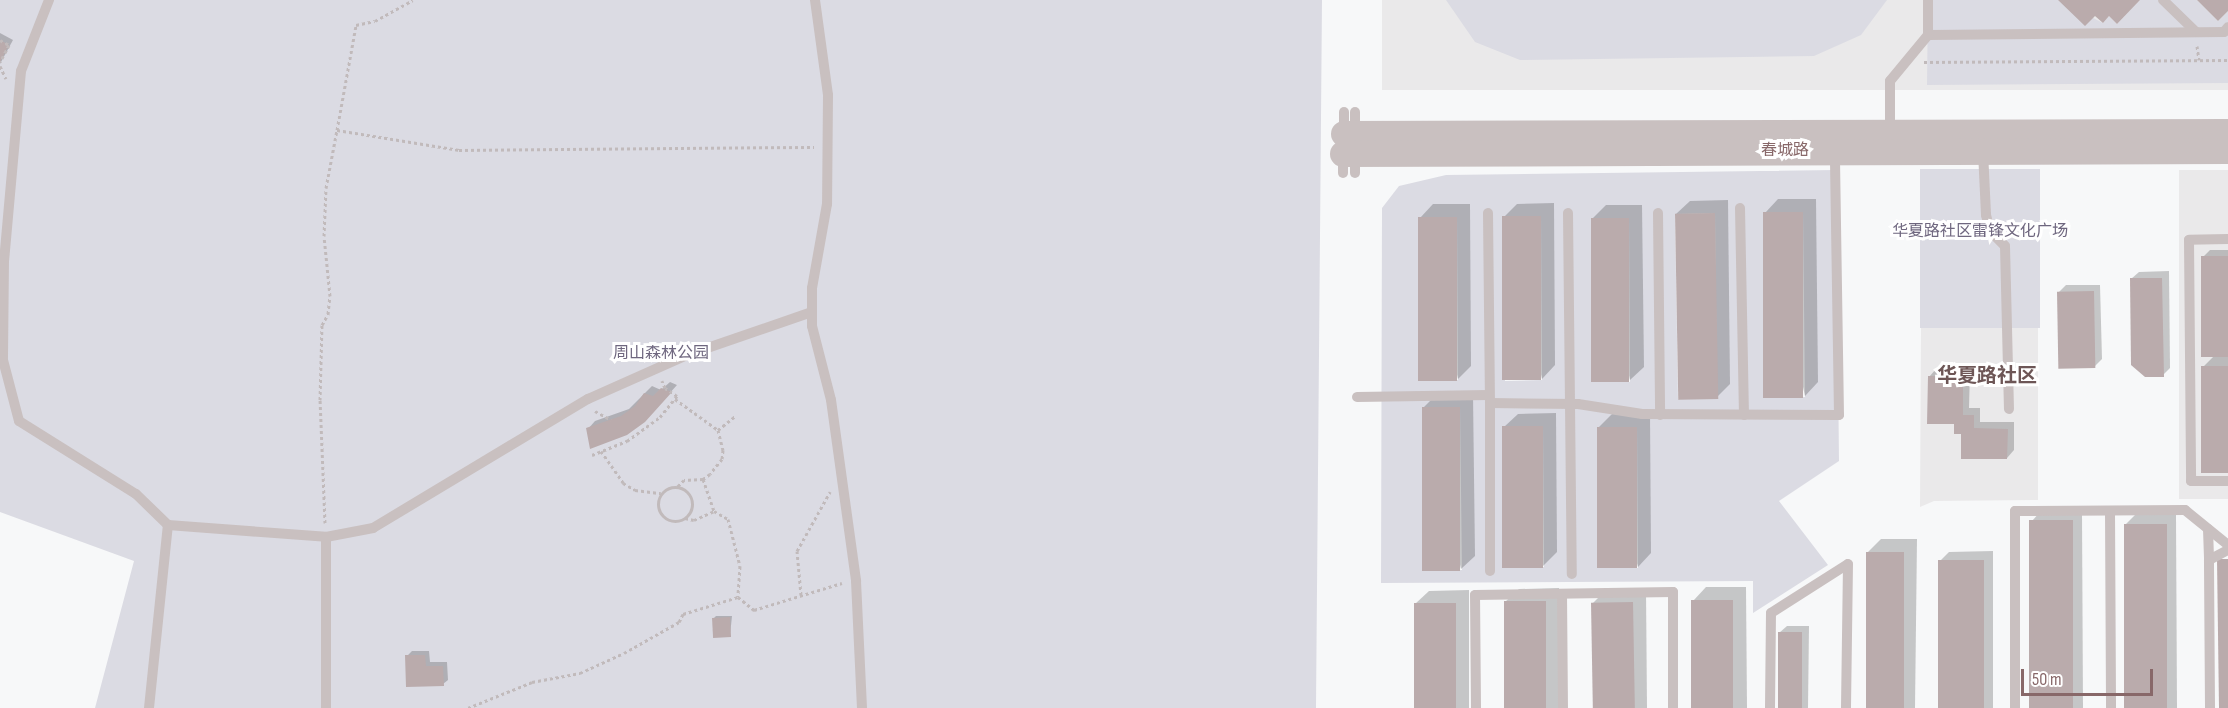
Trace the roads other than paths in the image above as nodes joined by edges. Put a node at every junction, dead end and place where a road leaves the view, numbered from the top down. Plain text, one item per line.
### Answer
1 (50, 0) edge
2 (815, 0) edge
3 (1928, 0) edge
4 (2163, 0) edge
5 (2228, 27) edge
6 (2196, 32) junction
7 (1928, 35) junction
8 (2228, 132) edge
9 (1890, 142) junction
10 (1984, 142) junction
11 (1835, 151) junction
12 (2228, 151) edge
13 (1740, 208) dead end
14 (1488, 213) dead end
15 (1568, 213) dead end
16 (1658, 213) dead end
17 (2228, 239) edge
18 (812, 312) junction
19 (1357, 397) dead end
20 (1490, 399) junction
21 (1571, 404) junction
22 (2009, 409) dead end
23 (1660, 415) junction
24 (1744, 415) junction
25 (2228, 481) edge
26 (2110, 511) junction
27 (168, 525) junction
28 (2208, 529) junction
29 (326, 537) junction
30 (2228, 545) edge
31 (2228, 550) edge
32 (2209, 560) junction
33 (1490, 571) dead end
34 (1572, 574) dead end
35 (1562, 594) junction
36 (149, 708) edge
37 (326, 708) edge
38 (862, 708) edge
39 (1476, 708) edge
40 (1563, 708) edge
41 (1673, 708) edge
42 (1770, 708) edge
43 (1846, 708) edge
44 (2015, 708) edge
45 (2111, 708) edge
46 (2210, 708) edge

1 - 27 lane
2 - 18 lane
3 - 7 lane
4 - 6 lane
5 - 6 lane
6 - 7 lane
7 - 9 lane
8 - 10 street, 春城路
9 - 10 street, 春城路
9 - 11 street, 春城路
9 - 11 street, 春城路
10 - 12 street, 春城路
10 - 22 lane
11 - 24 lane
13 - 24 lane
14 - 20 lane
15 - 21 lane
16 - 23 lane
17 - 25 lane
18 - 29 lane
18 - 38 lane
19 - 20 lane
20 - 21 lane
20 - 33 lane
21 - 23 lane
21 - 34 lane
23 - 24 lane
26 - 28 lane
26 - 44 lane
26 - 45 lane
27 - 29 lane
27 - 36 lane
28 - 30 lane
28 - 32 lane
29 - 37 lane
31 - 32 lane
32 - 46 lane
35 - 39 lane
35 - 40 lane
35 - 41 lane
42 - 43 lane

